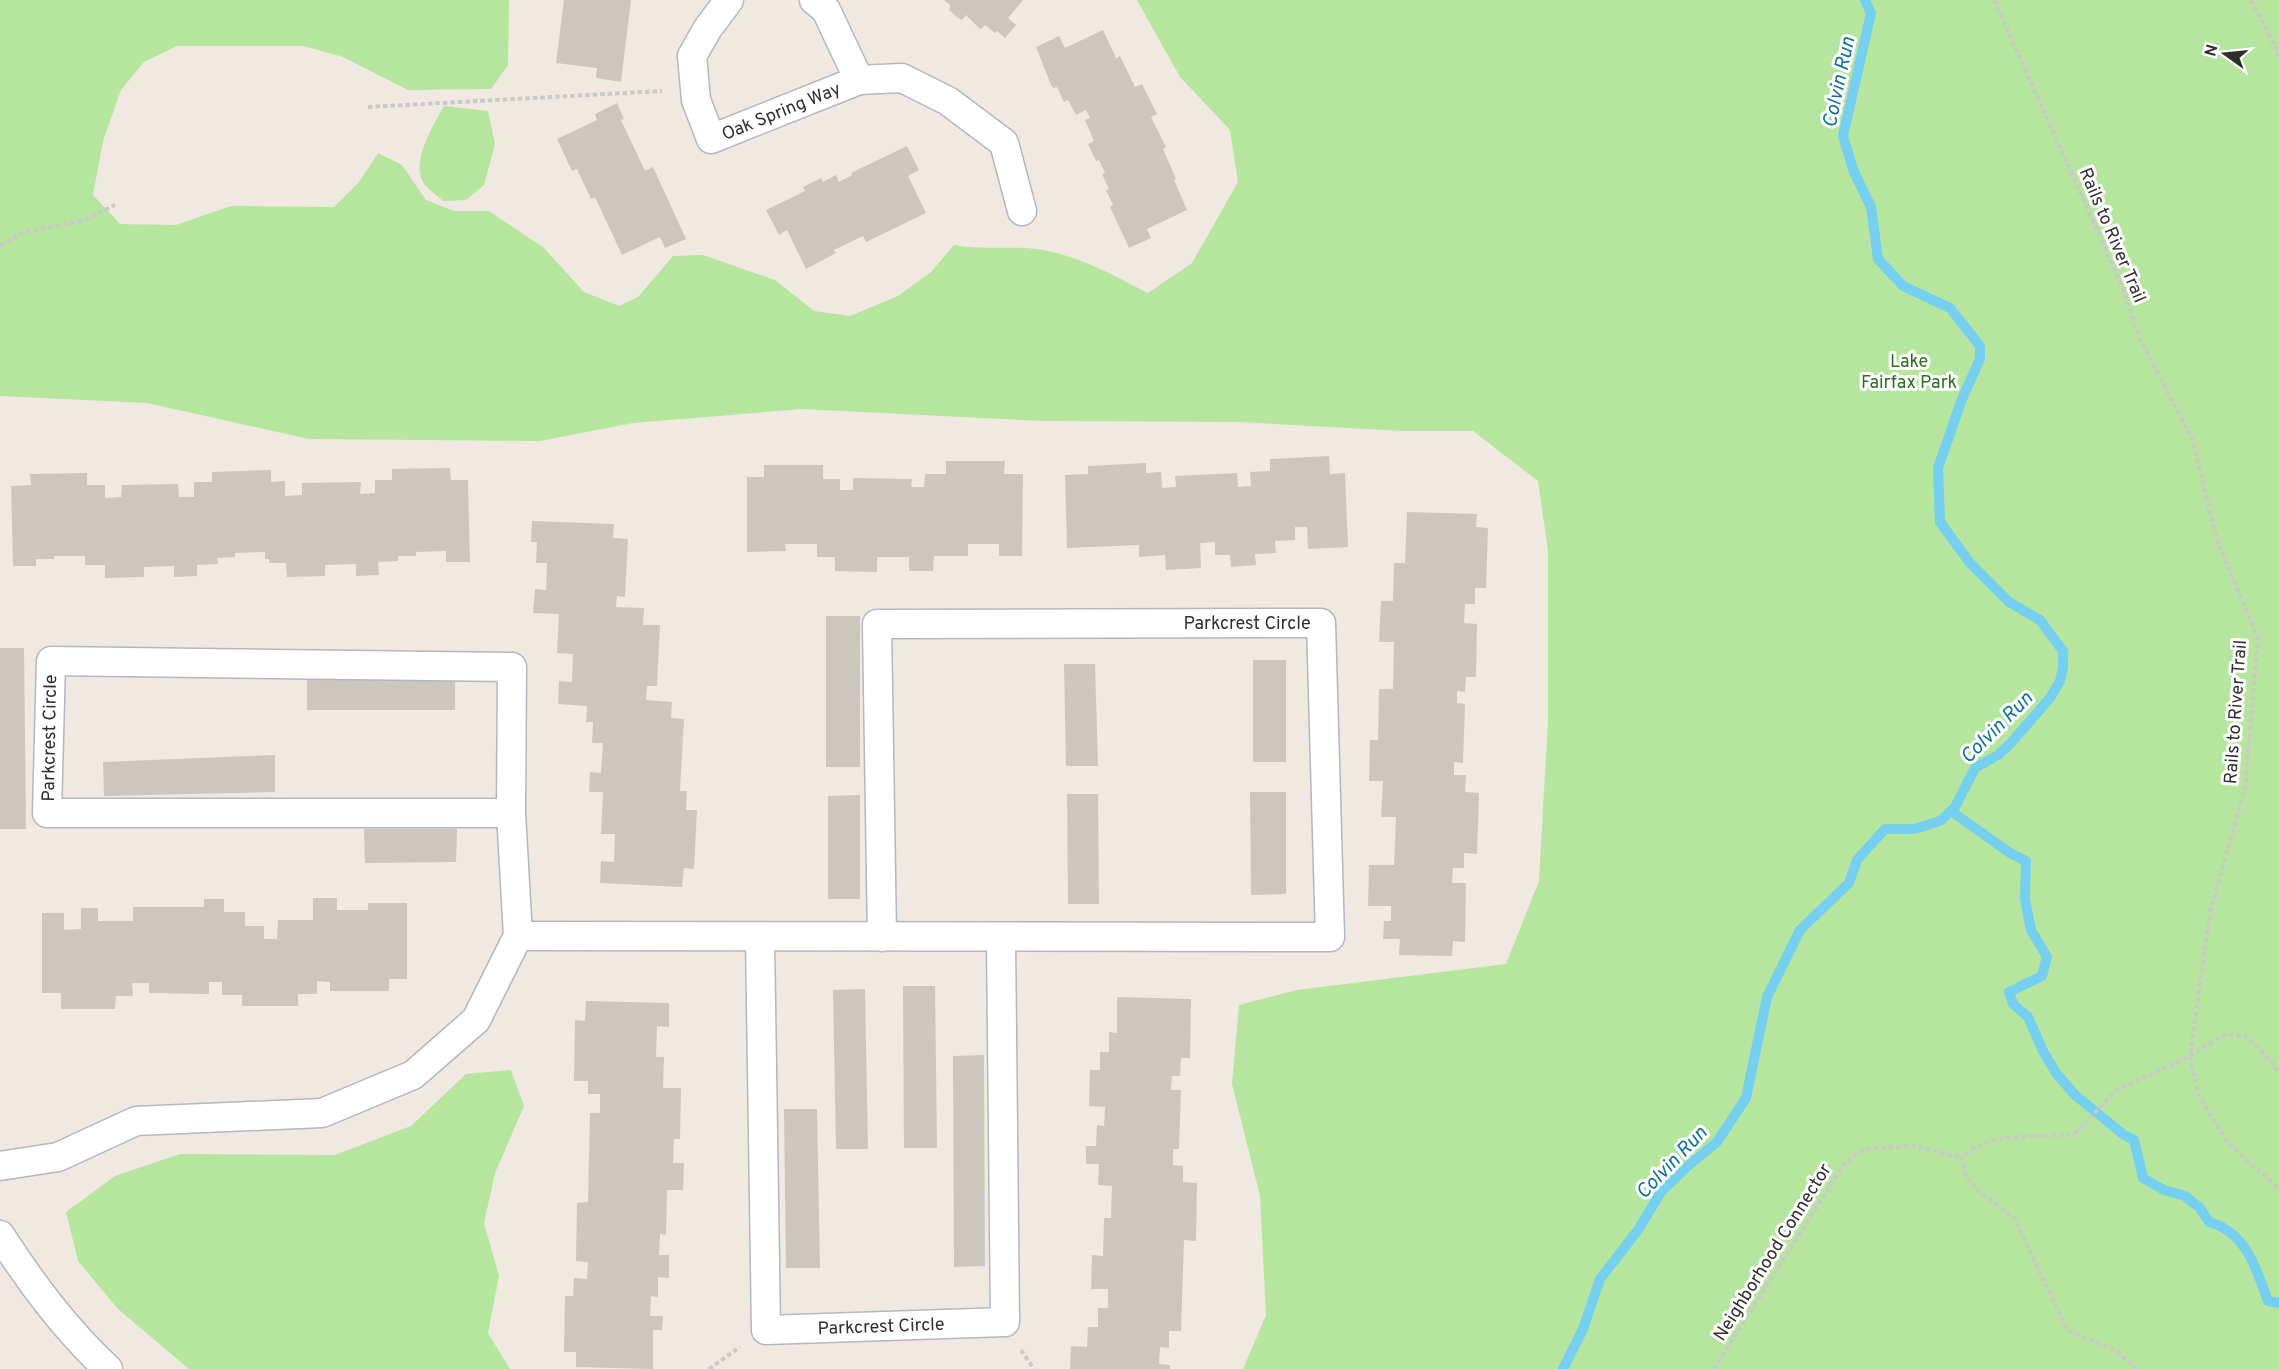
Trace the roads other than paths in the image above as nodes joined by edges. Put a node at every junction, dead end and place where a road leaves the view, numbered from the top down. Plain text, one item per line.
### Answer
1 (729, 0) edge
2 (814, 0) edge
3 (859, 80) junction
4 (1022, 211) dead end
5 (511, 813) junction
6 (518, 936) junction
7 (760, 936) junction
8 (882, 937) junction
9 (1001, 938) junction
10 (0, 1166) edge
11 (0, 1235) edge
12 (108, 1369) edge

1 - 3 street, Oak Spring Way
2 - 3 street, Oak Spring Way
3 - 4 street, Oak Spring Way
5 - 5 street, Parkcrest Circle
5 - 6 street, Parkcrest Circle
6 - 7 street, Parkcrest Circle
6 - 10 street, Parkcrest Circle
7 - 8 street, Parkcrest Circle
7 - 9 street, Parkcrest Circle
8 - 9 street, Parkcrest Circle
8 - 9 street, Parkcrest Circle
11 - 12 street

